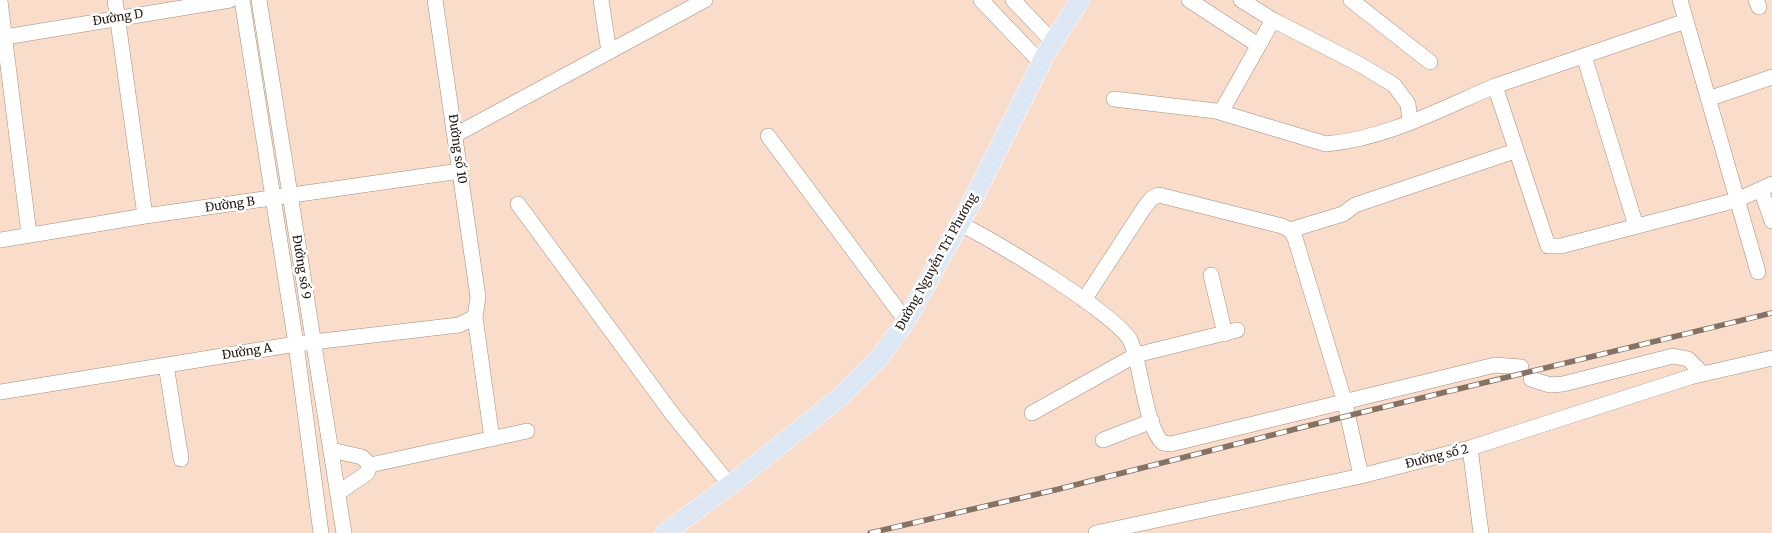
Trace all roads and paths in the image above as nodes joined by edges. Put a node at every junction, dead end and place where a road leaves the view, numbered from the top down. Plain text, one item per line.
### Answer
1 (115, 0) edge
2 (230, 0) edge
3 (242, 0) edge
4 (259, 0) edge
5 (435, 0) edge
6 (601, 0) edge
7 (705, 0) edge
8 (981, 0) edge
9 (1013, 0) edge
10 (1080, 0) edge
11 (1189, 0) edge
12 (1241, 0) edge
13 (1351, 0) edge
14 (1680, 0) edge
15 (0, 2) edge
16 (118, 18) junction
17 (1272, 20) junction
18 (1686, 21) junction
19 (5, 37) junction
20 (1053, 42) junction
21 (1258, 45) junction
22 (609, 52) junction
23 (1584, 56) junction
24 (1430, 62) dead end
25 (1042, 63) junction
26 (1772, 77) edge
27 (1495, 86) junction
28 (1114, 99) dead end
29 (1708, 99) junction
30 (1221, 112) junction
31 (1410, 122) junction
32 (455, 135) junction
33 (768, 136) dead end
34 (1516, 151) junction
35 (460, 172) junction
36 (1766, 187) edge
37 (290, 196) junction
38 (274, 199) junction
39 (1737, 200) junction
40 (518, 204) dead end
41 (145, 216) junction
42 (1772, 221) edge
43 (959, 224) junction
44 (1636, 226) junction
45 (1290, 230) junction
46 (29, 234) junction
47 (0, 240) edge
48 (1758, 272) dead end
49 (1211, 276) dead end
50 (1084, 300) junction
51 (474, 317) junction
52 (906, 321) junction
53 (313, 343) junction
54 (296, 344) junction
55 (1136, 355) junction
56 (1772, 358) edge
57 (166, 365) junction
58 (1703, 374) junction
59 (0, 392) edge
60 (1345, 403) junction
61 (1032, 413) dead end
62 (1152, 421) junction
63 (527, 432) dead end
64 (492, 439) junction
65 (1103, 440) dead end
66 (1470, 448) junction
67 (331, 450) junction
68 (182, 459) dead end
69 (370, 465) junction
70 (1361, 476) junction
71 (730, 485) junction
72 (338, 493) junction
73 (321, 533) edge
74 (344, 533) edge
75 (665, 533) edge
76 (1096, 533) edge
77 (1481, 533) edge

1 - 16 street
2 - 16 street, Đường D
3 - 38 street, Đường số 9
4 - 37 street, Đường số 9
5 - 32 street, Đường số 10
6 - 22 street
7 - 22 street
8 - 25 street
9 - 20 street
10 - 20 main road, Đường Nguyễn Tri Phương
11 - 21 street
12 - 17 street
13 - 24 street
14 - 18 street
15 - 19 street
16 - 19 street, Đường D
16 - 41 street
17 - 21 street
17 - 31 street
18 - 23 street
18 - 29 street
19 - 46 street
20 - 25 main road, Đường Nguyễn Tri Phương
21 - 30 street
22 - 32 street
23 - 27 street
23 - 44 street
25 - 43 main road, Đường Nguyễn Tri Phương
26 - 29 street
27 - 31 street
27 - 34 street
28 - 30 street
29 - 39 street
30 - 31 street
32 - 35 street, Đường số 10
33 - 52 street
34 - 44 street
34 - 45 street
35 - 37 street, Đường B
35 - 51 street, Đường số 10
36 - 39 street
36 - 42 street
37 - 38 street, Đường B
37 - 53 street, Đường số 9
38 - 41 street, Đường B
38 - 54 street, Đường số 9
39 - 44 street
39 - 48 street
40 - 71 street
41 - 46 street, Đường B
43 - 50 street
43 - 52 main road, Đường Nguyễn Tri Phương
45 - 50 street
45 - 60 street
46 - 47 street, Đường B
49 - 55 street
50 - 55 street
51 - 53 street, Đường A
51 - 64 street
52 - 71 main road, Đường Nguyễn Tri Phương
53 - 54 street, Đường A
53 - 67 street, Đường số 9
54 - 57 street, Đường A
54 - 73 street, Đường số 9
55 - 61 street
55 - 62 street
56 - 58 street, Đường số 2
57 - 59 street, Đường A
57 - 68 street
58 - 60 street
58 - 66 street, Đường số 2
60 - 62 street
60 - 70 street
62 - 65 street
63 - 64 street
64 - 69 street
66 - 70 street, Đường số 2
66 - 77 street
67 - 69 street
67 - 72 street, Đường số 9
69 - 72 street
70 - 76 street, Đường số 2
71 - 75 main road, Đường Nguyễn Tri Phương
72 - 74 street, Đường số 9

